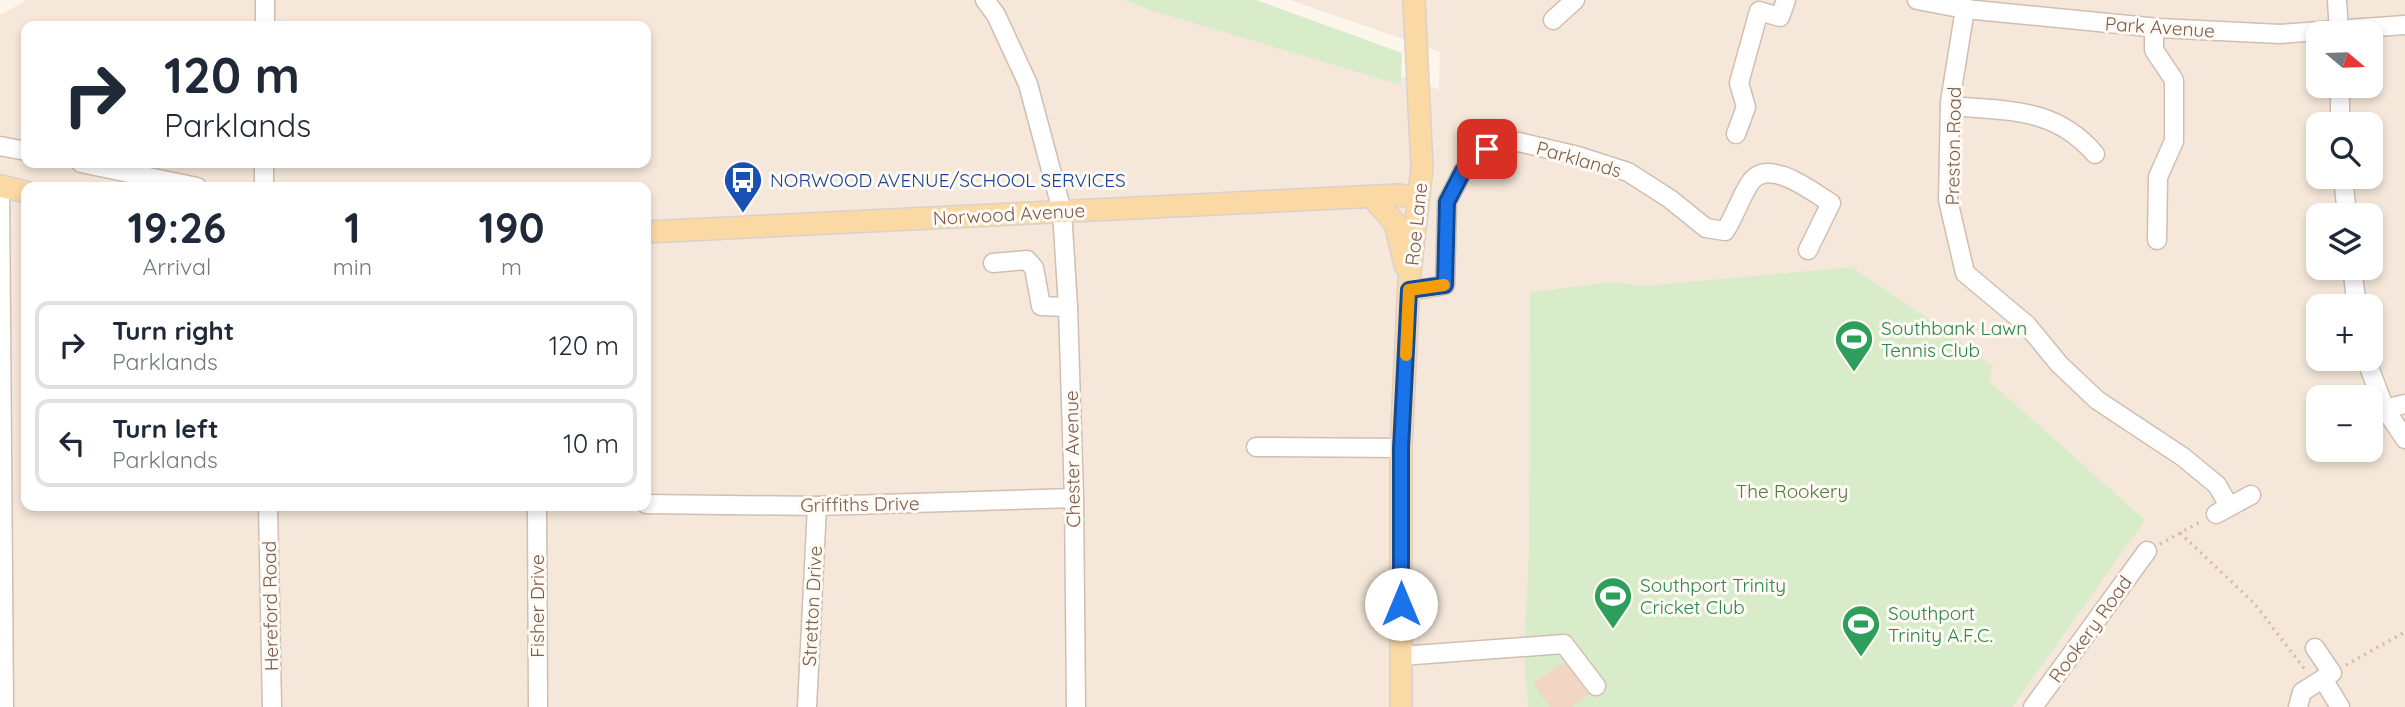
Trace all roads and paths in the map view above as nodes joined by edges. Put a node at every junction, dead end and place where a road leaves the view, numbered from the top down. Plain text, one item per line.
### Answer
1 (265, 0) edge
2 (985, 0) edge
3 (1414, 0) edge
4 (1575, 0) edge
5 (1786, 0) edge
6 (1917, 0) edge
7 (2337, 0) edge
8 (1963, 5) edge
9 (1553, 20) dead end
10 (265, 21) edge
11 (2338, 21) edge
12 (2405, 24) edge
13 (2384, 27) edge
14 (2154, 28) junction
15 (2306, 33) edge
16 (1950, 106) junction
17 (1736, 134) dead end
18 (0, 146) edge
19 (21, 150) edge
20 (2095, 154) dead end
21 (105, 168) edge
22 (173, 182) edge
23 (0, 188) edge
24 (21, 191) edge
25 (1372, 197) junction
26 (1418, 198) junction
27 (1062, 211) junction
28 (651, 232) edge
29 (2157, 240) dead end
30 (1808, 250) dead end
31 (993, 263) dead end
32 (1409, 286) junction
33 (1068, 307) junction
34 (2371, 371) edge
35 (2405, 404) edge
36 (2385, 409) junction
37 (2405, 439) edge
38 (1256, 447) dead end
39 (1401, 448) junction
40 (2251, 495) dead end
41 (1074, 498) junction
42 (651, 505) edge
43 (817, 506) junction
44 (2223, 510) junction
45 (268, 511) edge
46 (537, 511) edge
47 (2180, 533) junction
48 (2147, 551) joint
49 (2405, 632) edge
50 (2315, 648) dead end
51 (1401, 656) junction
52 (2323, 679) junction
53 (1596, 686) dead end
54 (4, 707) edge
55 (272, 707) edge
56 (538, 707) edge
57 (807, 707) edge
58 (1076, 707) edge
59 (1401, 707) edge
60 (2033, 707) edge
61 (2298, 707) edge
62 (2340, 707) edge

1 - 10 street
2 - 27 street, Chester Avenue
3 - 26 main road, Roe Lane
4 - 9 street
5 - 17 street
6 - 8 street, Park Avenue
7 - 11 street
8 - 14 street, Park Avenue
8 - 16 street, Preston Road
12 - 13 street, Park Avenue
14 - 15 street, Park Avenue
14 - 29 street
16 - 20 street
16 - 44 street, Preston Road
18 - 19 street
21 - 22 street
23 - 24 main road
23 - 54 street
25 - 26 main road, Norwood Avenue
25 - 27 main road, Norwood Avenue
25 - 32 main road
26 - 32 main road, Roe Lane
27 - 28 main road, Norwood Avenue
27 - 33 street, Chester Avenue
30 - 32 street, Parklands
31 - 33 street
32 - 39 main road, Roe Lane
33 - 41 street, Chester Avenue
34 - 36 street
35 - 36 street
36 - 37 street
38 - 39 street
39 - 51 main road, Roe Lane
40 - 44 street
41 - 43 street, Griffiths Drive
41 - 58 street, Chester Avenue
42 - 43 street, Griffiths Drive
43 - 57 street, Stretton Drive
44 - 47 path
45 - 55 street, Hereford Road
46 - 56 street, Fisher Drive
47 - 48 path
47 - 52 path
48 - 60 street, Rookery Road
49 - 52 path
50 - 52 street
51 - 53 street
51 - 59 main road, Roe Lane
52 - 61 street
52 - 62 street

